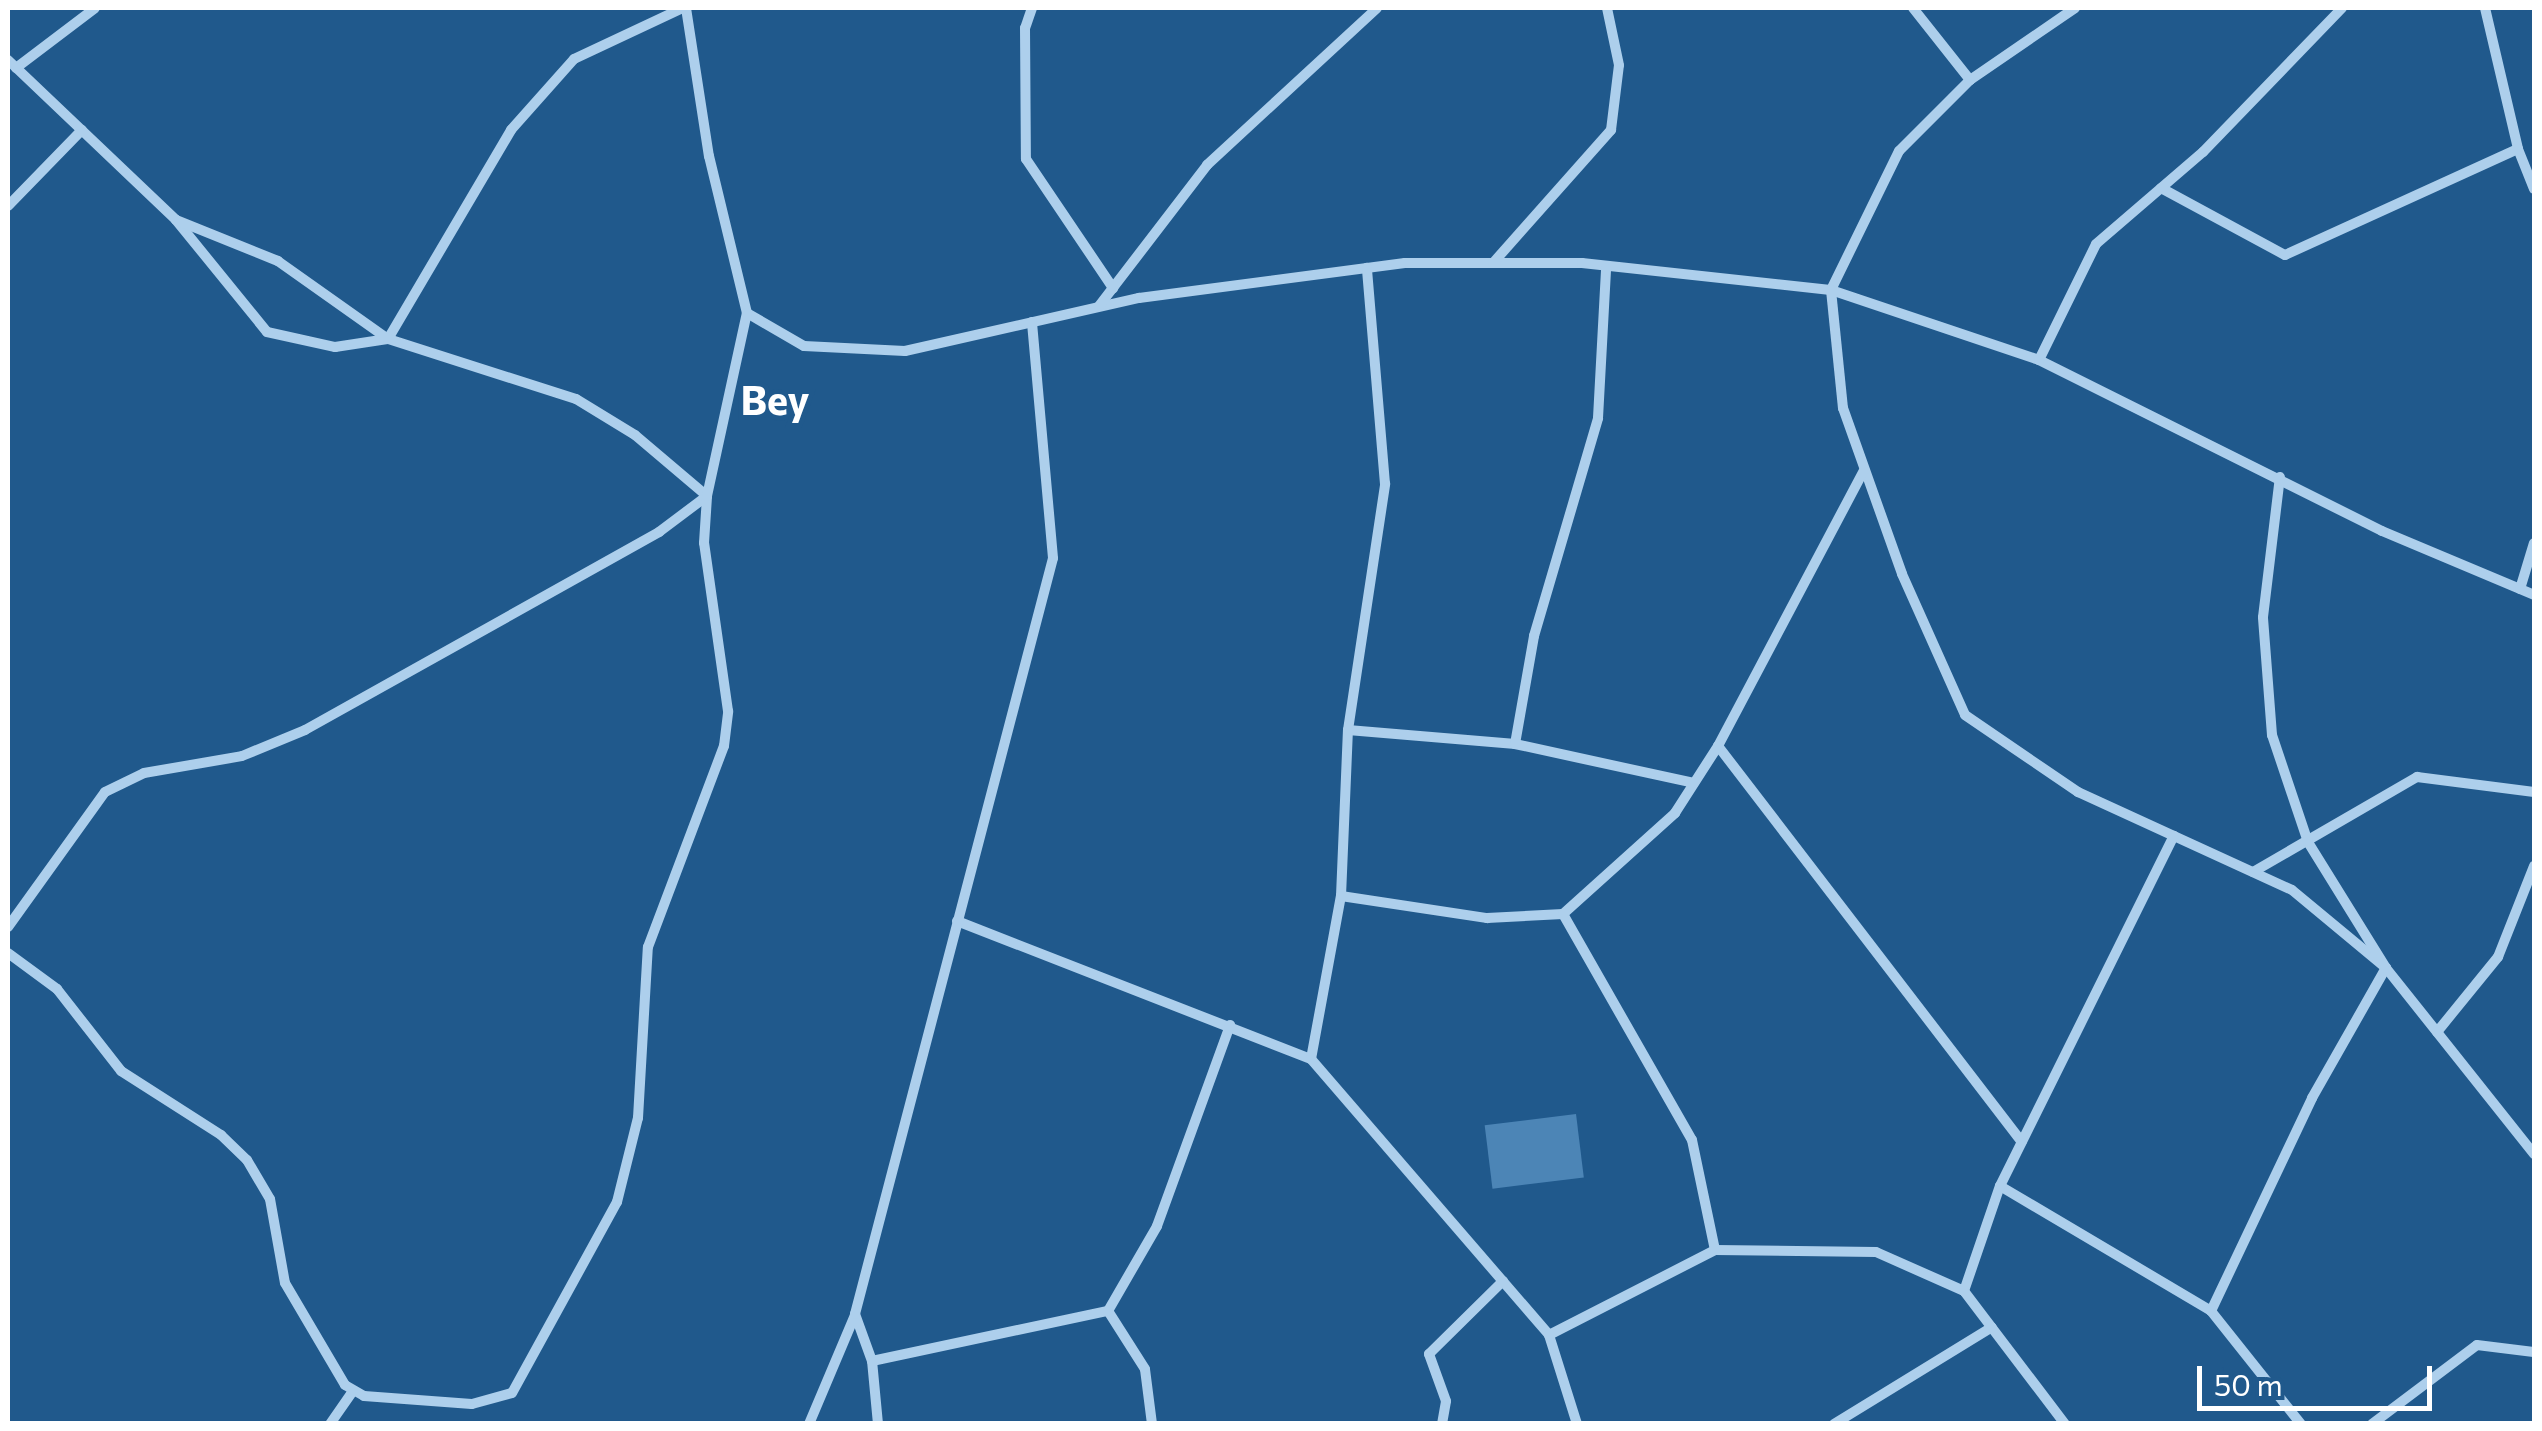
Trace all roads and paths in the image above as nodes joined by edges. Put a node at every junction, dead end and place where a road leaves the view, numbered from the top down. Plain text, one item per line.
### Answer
1 (95, 8) edge
2 (685, 8) edge
3 (1032, 8) edge
4 (1378, 8) edge
5 (1607, 8) edge
6 (1913, 8) edge
7 (2075, 8) edge
8 (2342, 8) edge
9 (2485, 8) edge
10 (12, 64) edge
11 (1970, 80) junction
12 (82, 130) junction
13 (2518, 149) junction
14 (2533, 182) edge
15 (2161, 188) junction
16 (8, 206) edge
17 (176, 220) junction
18 (1493, 263) junction
19 (1366, 268) junction
20 (1606, 268) junction
21 (1113, 288) junction
22 (1831, 290) junction
23 (1098, 307) junction
24 (747, 313) junction
25 (1032, 322) junction
26 (388, 339) junction
27 (2039, 360) junction
28 (1864, 470) junction
29 (2280, 477) junction
30 (706, 496) junction
31 (2534, 543) edge
32 (2520, 589) junction
33 (2534, 595) edge
34 (1348, 730) junction
35 (1515, 744) junction
36 (1718, 746) junction
37 (1694, 783) junction
38 (2534, 792) edge
39 (2174, 836) junction
40 (2308, 842) junction
41 (2534, 866) edge
42 (2253, 872) junction
43 (1341, 896) junction
44 (1562, 914) junction
45 (956, 921) junction
46 (8, 927) edge
47 (8, 953) edge
48 (2386, 968) junction
49 (1230, 1025) junction
50 (2437, 1032) junction
51 (1311, 1059) junction
52 (2022, 1142) junction
53 (2534, 1154) edge
54 (2000, 1186) junction
55 (1715, 1250) junction
56 (1502, 1281) junction
57 (1964, 1291) junction
58 (1108, 1310) junction
59 (2211, 1311) junction
60 (856, 1314) junction
61 (1992, 1327) junction
62 (1549, 1335) junction
63 (2534, 1352) edge
64 (872, 1361) junction
65 (353, 1391) junction
66 (330, 1424) edge
67 (809, 1424) edge
68 (878, 1424) edge
69 (1152, 1424) edge
70 (1442, 1424) edge
71 (1577, 1424) edge
72 (1834, 1424) edge
73 (2065, 1424) edge
74 (2301, 1424) edge
75 (2372, 1424) edge

1 - 10 street
2 - 24 street
2 - 26 street
3 - 21 street
4 - 21 street
5 - 18 street
6 - 11 street
7 - 11 street
8 - 15 street
9 - 13 street
10 - 12 street
11 - 22 street
12 - 16 street
12 - 17 street
13 - 14 street
13 - 15 street
15 - 27 street
17 - 26 street
17 - 26 street
18 - 19 street
18 - 20 street
19 - 23 street
19 - 34 street
20 - 22 street
20 - 35 street
21 - 23 street
22 - 27 street
22 - 28 street
23 - 25 street
24 - 25 street
24 - 30 street
25 - 45 street
26 - 30 street
27 - 29 street
28 - 36 street
28 - 39 street
29 - 32 street
29 - 40 street
30 - 46 street
30 - 65 street
31 - 32 street
32 - 33 street
34 - 35 street
34 - 43 street
35 - 37 street
36 - 37 street
36 - 52 street
37 - 44 street
38 - 40 street
39 - 42 street
39 - 52 street
40 - 42 street
40 - 48 street
41 - 50 street
42 - 48 street
43 - 44 street
43 - 51 street
44 - 55 street
45 - 49 street
45 - 60 street
47 - 65 street
48 - 50 street
48 - 59 street
49 - 51 street
49 - 58 street
50 - 53 street
51 - 56 street
52 - 54 street
54 - 57 street
54 - 59 street
55 - 57 street
55 - 62 street
56 - 62 street
56 - 70 street
57 - 61 street
58 - 64 street
58 - 69 street
59 - 74 street
60 - 64 street
60 - 67 street
61 - 72 street
61 - 73 street
62 - 71 street
63 - 75 street
64 - 68 street
65 - 66 street

